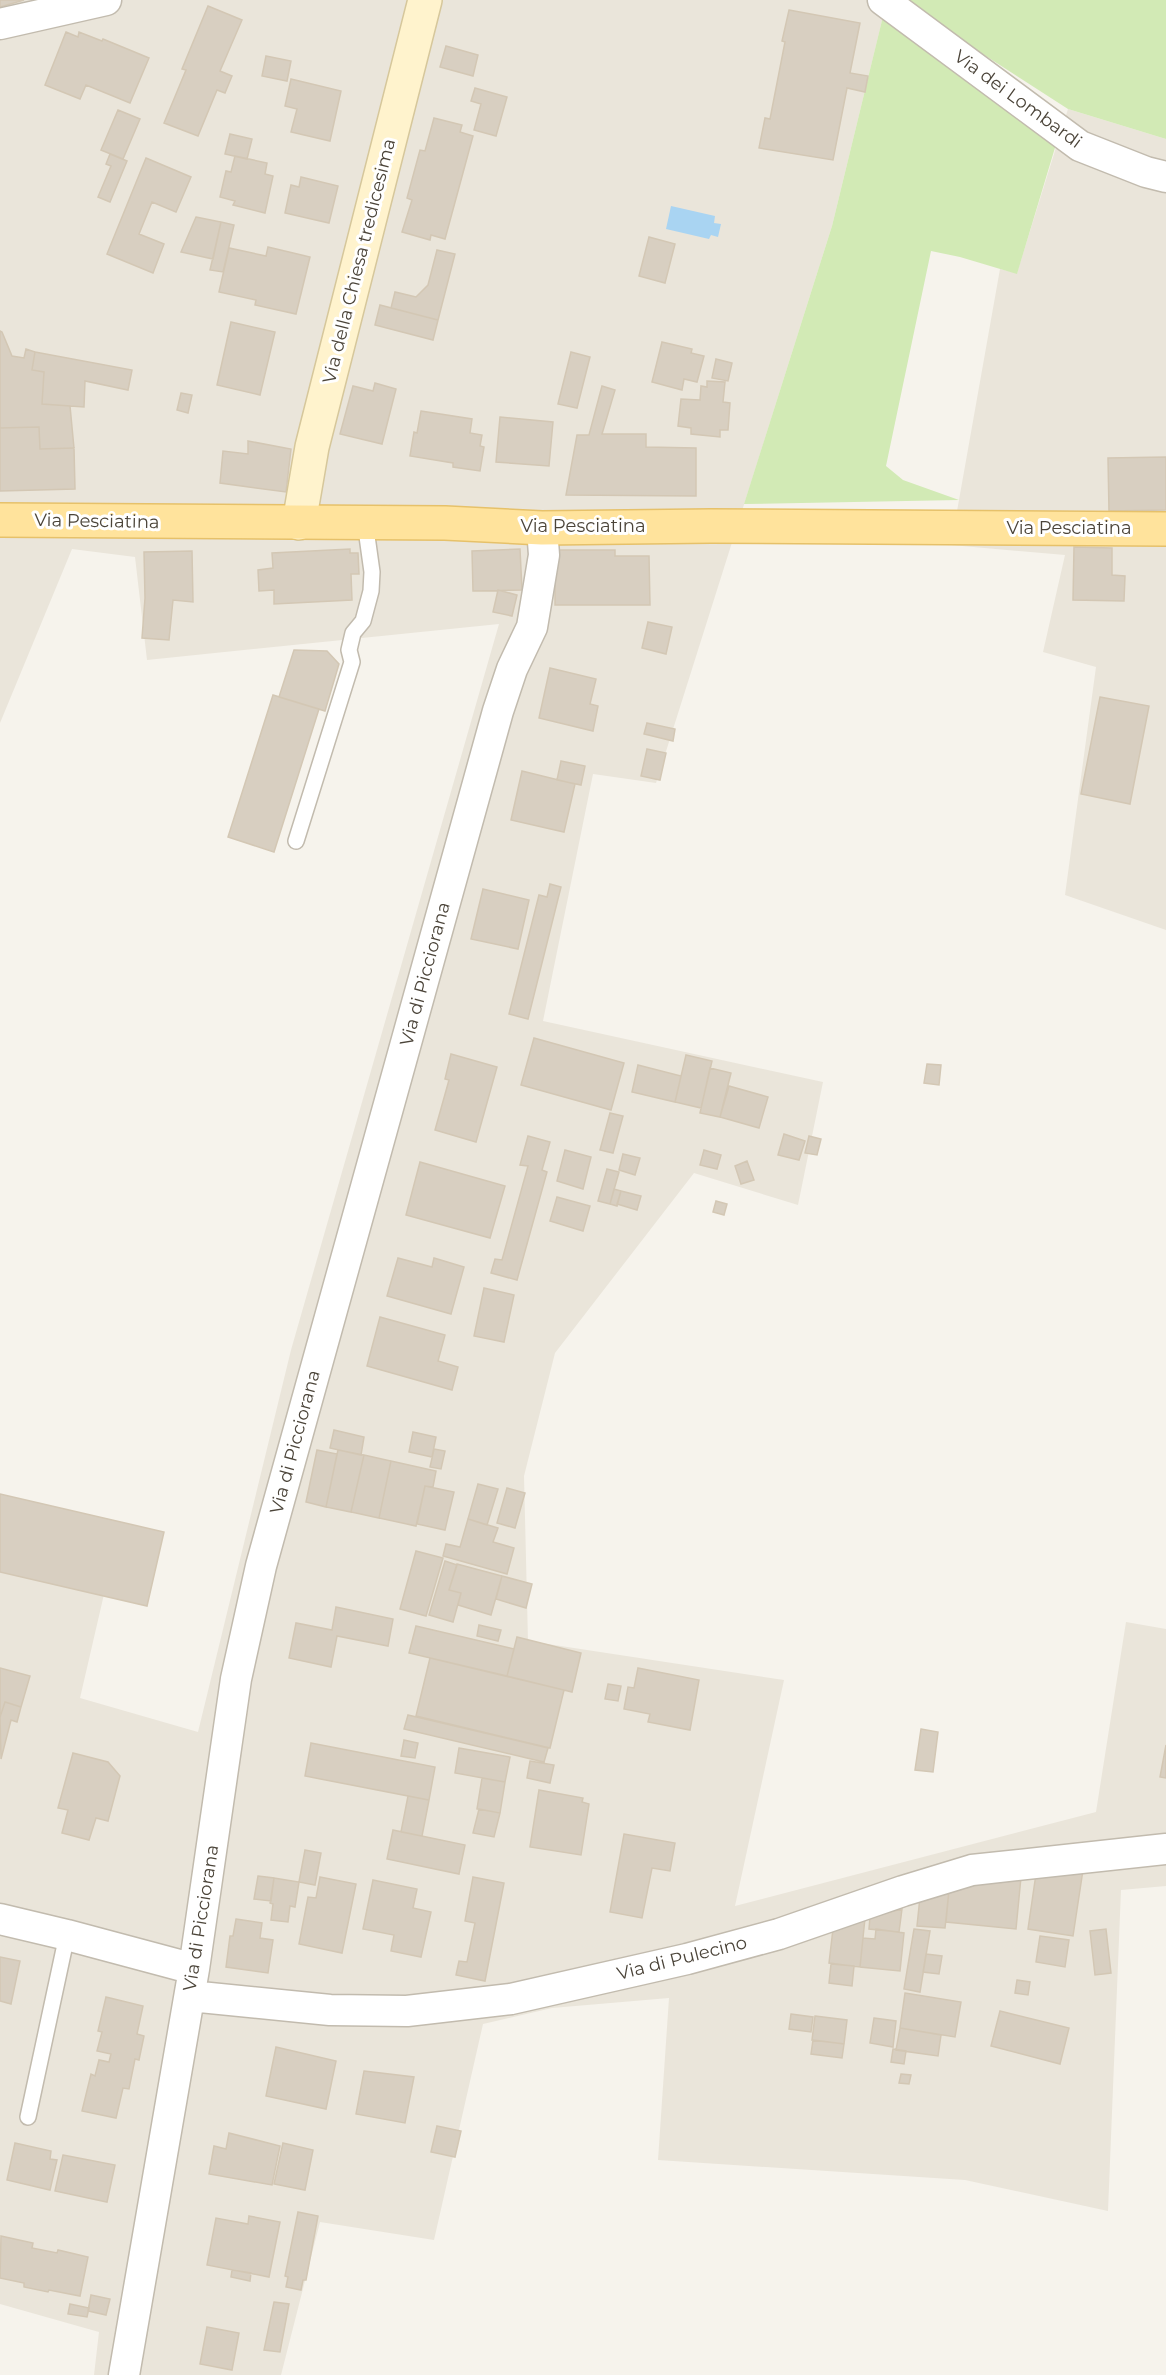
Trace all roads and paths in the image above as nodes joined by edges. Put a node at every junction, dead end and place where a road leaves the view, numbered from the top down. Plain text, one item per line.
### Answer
1 (106, 0) edge
2 (425, 0) edge
3 (883, 0) edge
4 (0, 24) edge
5 (1166, 177) edge
6 (0, 520) edge
7 (365, 522) junction
8 (299, 523) junction
9 (542, 528) junction
10 (1166, 529) edge
11 (296, 841) dead end
12 (1166, 1849) edge
13 (0, 1919) edge
14 (67, 1935) junction
15 (192, 1983) junction
16 (28, 2117) dead end
17 (124, 2375) edge

1 - 4 street
2 - 8 street, Via della Chiesa tredicesima
3 - 5 street, Via dei Lombardi
6 - 8 main road, Via Pesciatina
7 - 8 main road, Via Pesciatina
7 - 9 main road, Via Pesciatina
7 - 11 lane
9 - 10 main road, Via Pesciatina
9 - 15 street, Via di Picciorana
12 - 15 street, Via di Pulecino
13 - 14 street, Via di Pulecino
14 - 15 street, Via di Pulecino
14 - 16 lane
15 - 17 street, Via di Picciorana

